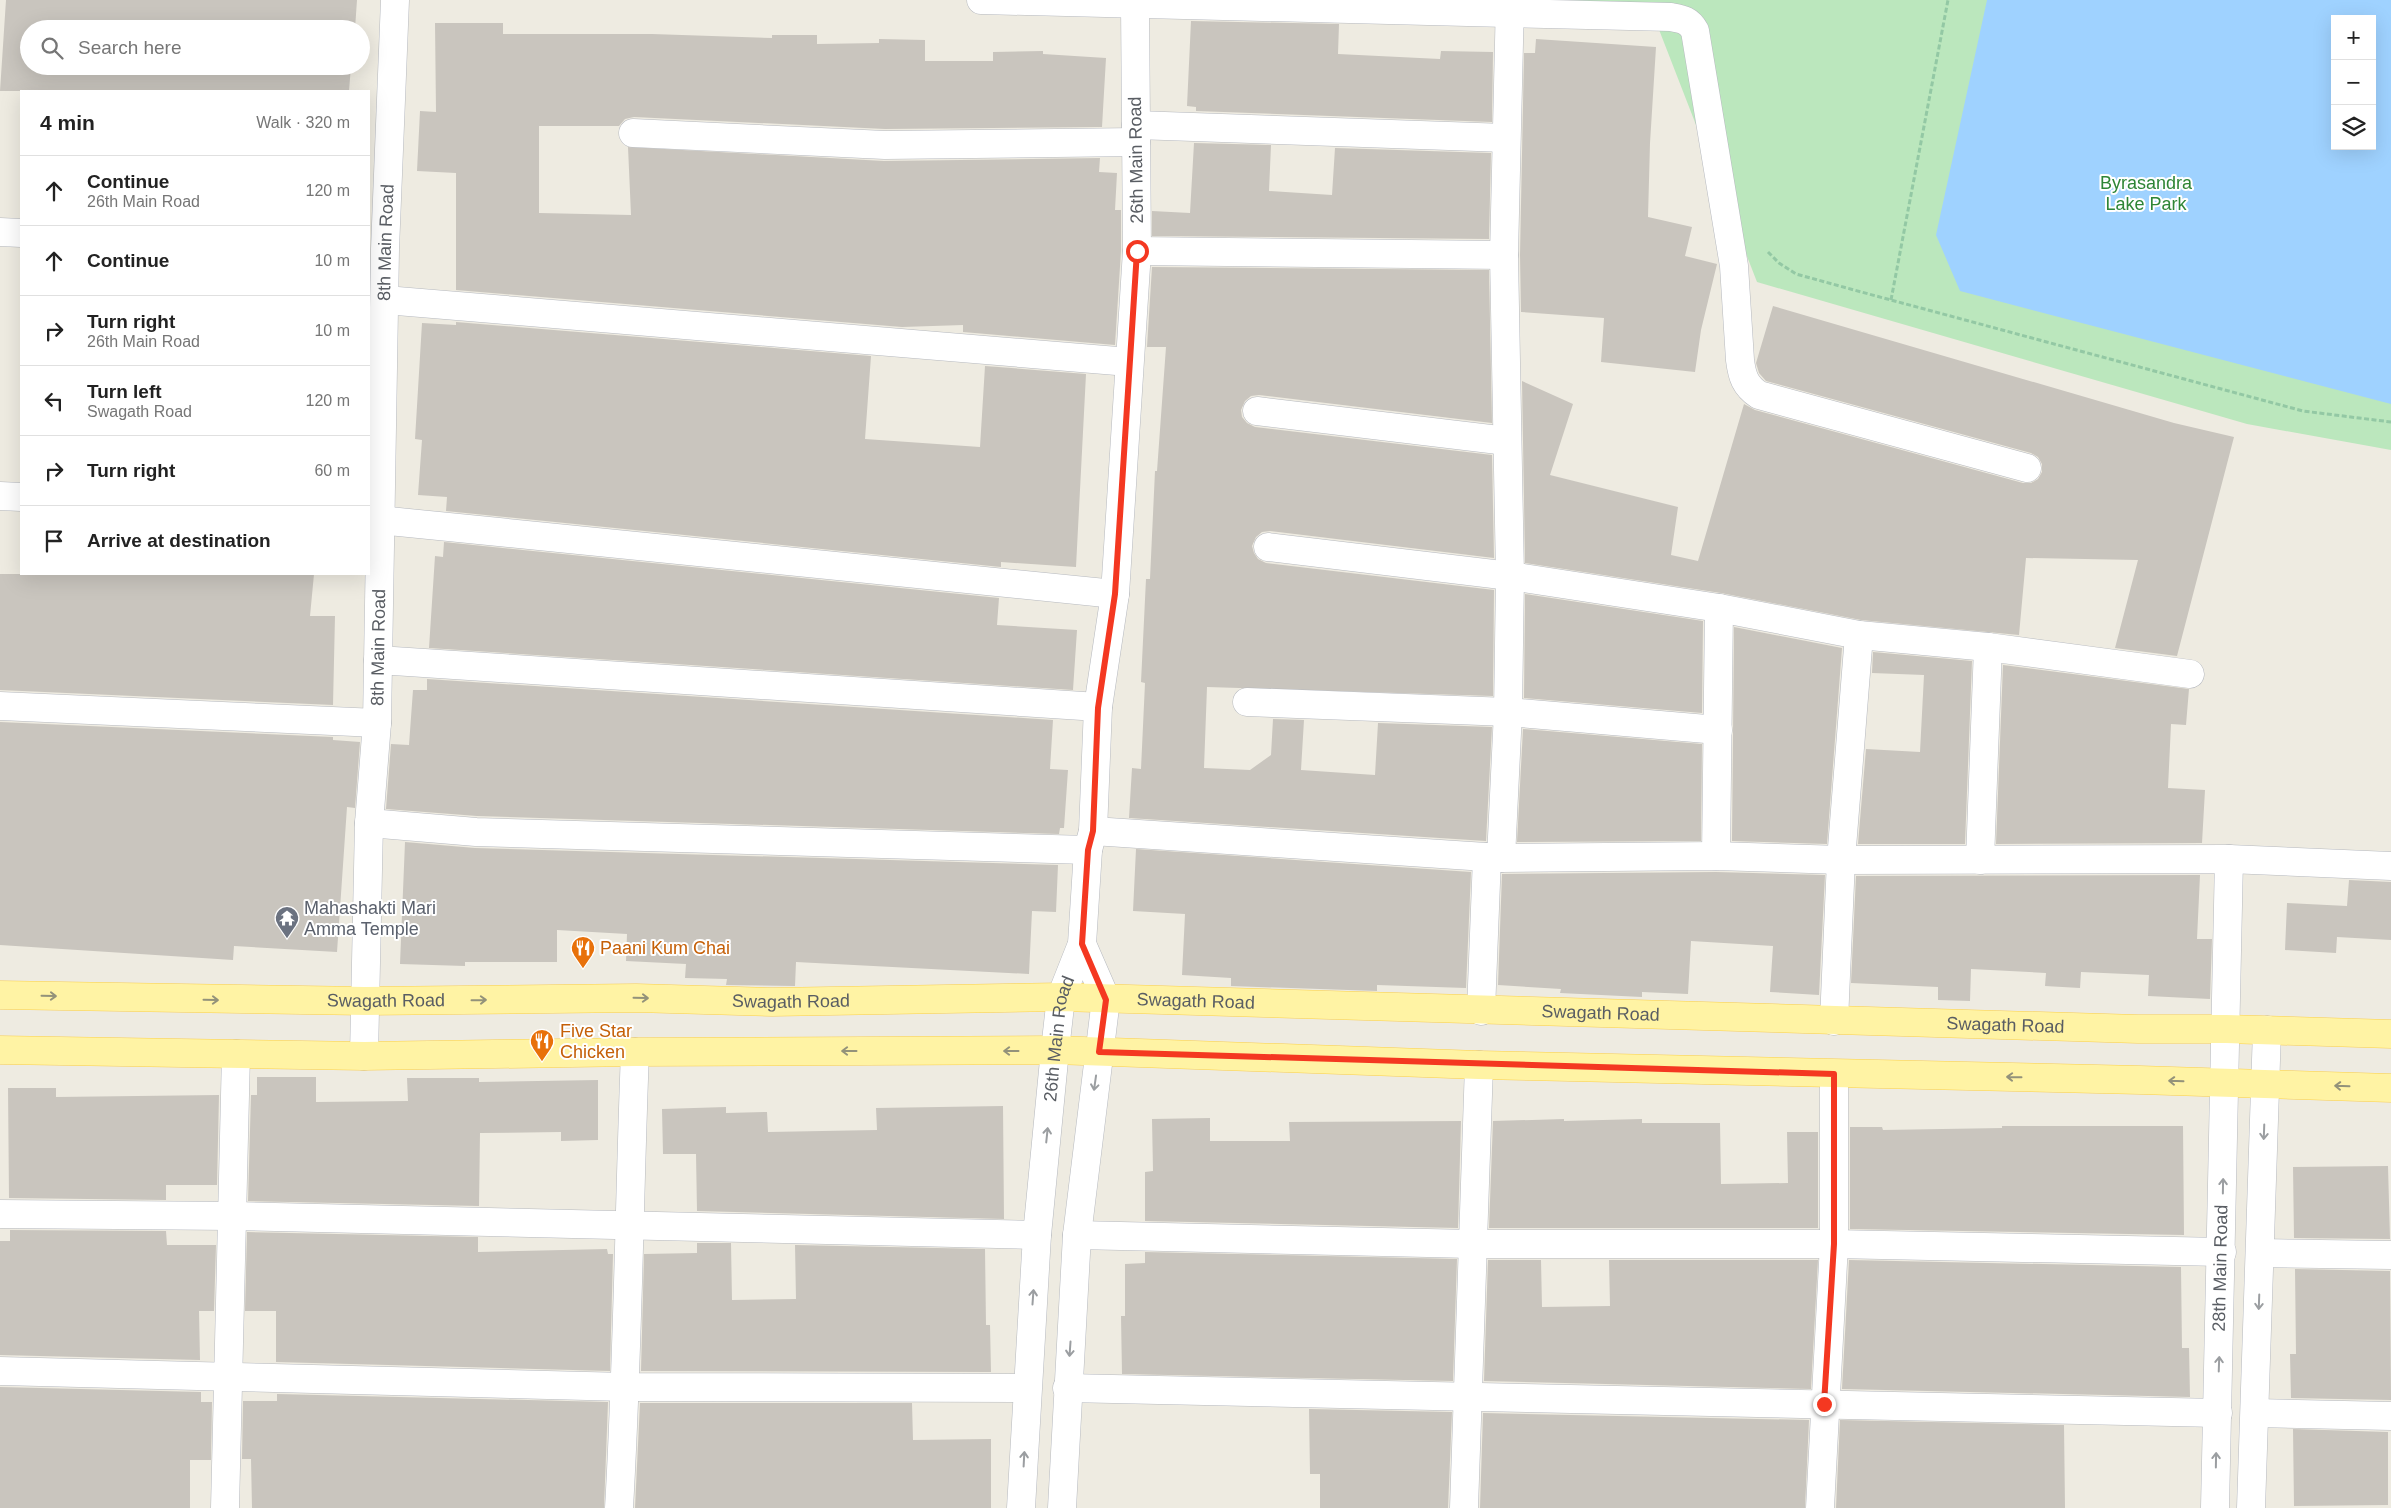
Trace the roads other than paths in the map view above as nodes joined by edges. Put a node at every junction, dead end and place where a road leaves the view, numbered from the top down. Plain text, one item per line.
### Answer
1 (395, 0) edge
2 (981, 0) edge
3 (1236, 3) edge
4 (1135, 4) junction
5 (1510, 6) edge
6 (633, 133) dead end
7 (1136, 133) junction
8 (1506, 138) junction
9 (0, 232) edge
10 (20, 233) edge
11 (377, 248) edge
12 (1137, 251) junction
13 (1504, 254) junction
14 (385, 300) junction
15 (1129, 362) junction
16 (1257, 412) dead end
17 (1507, 441) junction
18 (2027, 468) dead end
19 (0, 496) edge
20 (20, 497) edge
21 (375, 519) edge
22 (1268, 546) dead end
23 (1510, 576) junction
24 (1115, 594) junction
25 (1719, 608) junction
26 (1859, 635) junction
27 (1988, 646) junction
28 (378, 660) junction
29 (2190, 674) dead end
30 (1247, 702) dead end
31 (0, 706) edge
32 (1098, 708) junction
33 (1508, 712) junction
34 (377, 723) junction
35 (1718, 730) junction
36 (369, 823) junction
37 (1090, 840) junction
38 (1716, 856) junction
39 (1494, 857) junction
40 (2229, 859) junction
41 (1841, 860) junction
42 (1980, 860) junction
43 (2391, 866) edge
44 (1082, 944) junction
45 (0, 995) edge
46 (1061, 998) junction
47 (1106, 1000) junction
48 (365, 1002) junction
49 (1481, 1011) junction
50 (1834, 1021) junction
51 (2226, 1029) junction
52 (2267, 1030) junction
53 (2391, 1034) edge
54 (0, 1050) edge
55 (1055, 1050) junction
56 (635, 1052) junction
57 (1099, 1052) junction
58 (236, 1054) junction
59 (364, 1056) junction
60 (1479, 1065) junction
61 (1834, 1074) junction
62 (2225, 1082) junction
63 (2266, 1084) junction
64 (2391, 1088) edge
65 (0, 1214) edge
66 (232, 1216) junction
67 (628, 1225) junction
68 (1037, 1235) junction
69 (1077, 1235) junction
70 (1472, 1244) junction
71 (1834, 1244) junction
72 (2222, 1252) junction
73 (2261, 1253) junction
74 (2391, 1255) edge
75 (0, 1370) edge
76 (228, 1376) junction
77 (626, 1387) junction
78 (1027, 1388) junction
79 (1067, 1388) junction
80 (1467, 1396) junction
81 (1824, 1404) junction
82 (2218, 1413) junction
83 (2255, 1413) junction
84 (2391, 1416) edge
85 (225, 1508) edge
86 (619, 1508) edge
87 (1021, 1508) edge
88 (1062, 1508) edge
89 (1464, 1508) edge
90 (1820, 1508) edge
91 (2215, 1508) edge
92 (2251, 1508) edge

1 - 11 street, 8th Main Road
2 - 4 street
3 - 4 street
3 - 5 street
4 - 7 street, 26th Main Road
5 - 8 street
5 - 18 street
6 - 7 street
7 - 8 street
7 - 12 street, 26th Main Road
8 - 13 street
9 - 10 street
11 - 14 street, 8th Main Road
12 - 13 street
12 - 15 street, 26th Main Road
13 - 17 street
14 - 15 street
14 - 21 street, 8th Main Road
15 - 24 street, 26th Main Road
16 - 17 street
17 - 23 street
19 - 20 street
21 - 24 street
21 - 28 street, 8th Main Road
22 - 23 street
23 - 25 street
23 - 33 street
24 - 32 street, 26th Main Road
25 - 26 street
25 - 35 street
26 - 27 street
26 - 41 street
27 - 29 street
27 - 42 street
28 - 32 street
28 - 34 street, 8th Main Road
30 - 33 street
31 - 34 street
32 - 37 street, 26th Main Road
33 - 35 street
33 - 39 street
34 - 36 street, 8th Main Road
35 - 38 street
36 - 37 street
36 - 48 street, 8th Main Road
37 - 39 street
37 - 44 street, 26th Main Road
38 - 39 street
38 - 41 street
39 - 49 street
40 - 42 street
40 - 43 street
40 - 51 street, 28th Main Road
41 - 42 street
41 - 50 street
44 - 46 street, 26th Main Road
44 - 47 street
45 -> 48 main road, Swagath Road
46 - 47 main road, Swagath Road
48 -> 46 main road, Swagath Road
46 - 55 street, 26th Main Road
47 - 49 main road, Swagath Road
47 - 57 street
48 - 59 street, 8th Main Road
49 - 50 main road, Swagath Road
50 - 51 main road, Swagath Road
51 - 52 main road, Swagath Road
51 - 62 street, 28th Main Road
52 - 53 main road, Swagath Road
52 - 63 street
54 - 58 main road
55 -> 56 main road
55 - 57 main road
68 -> 55 street, 26th Main Road
56 - 59 main road
56 - 67 street
57 - 60 main road
57 -> 69 street
58 - 59 main road
58 - 66 street
60 - 61 main road
60 - 70 street
62 -> 61 main road
61 - 71 street
62 - 63 main road
72 -> 62 street, 28th Main Road
64 -> 63 main road
63 -> 73 street
65 - 66 street
66 - 67 street
66 - 76 street
67 - 68 street
67 - 77 street
78 -> 68 street, 26th Main Road
69 - 70 street
69 -> 79 street
70 - 71 street
70 - 80 street
71 - 72 street
71 - 81 street
82 -> 72 street, 28th Main Road
73 - 74 street
73 -> 83 street
75 - 76 street
76 - 77 street
76 - 85 street
77 - 78 street
77 - 86 street
87 -> 78 street, 26th Main Road
79 - 80 street
79 - 88 street
80 - 81 street
80 - 89 street
81 - 82 street
81 - 90 street
91 -> 82 street, 28th Main Road
83 - 84 street
83 - 92 street

